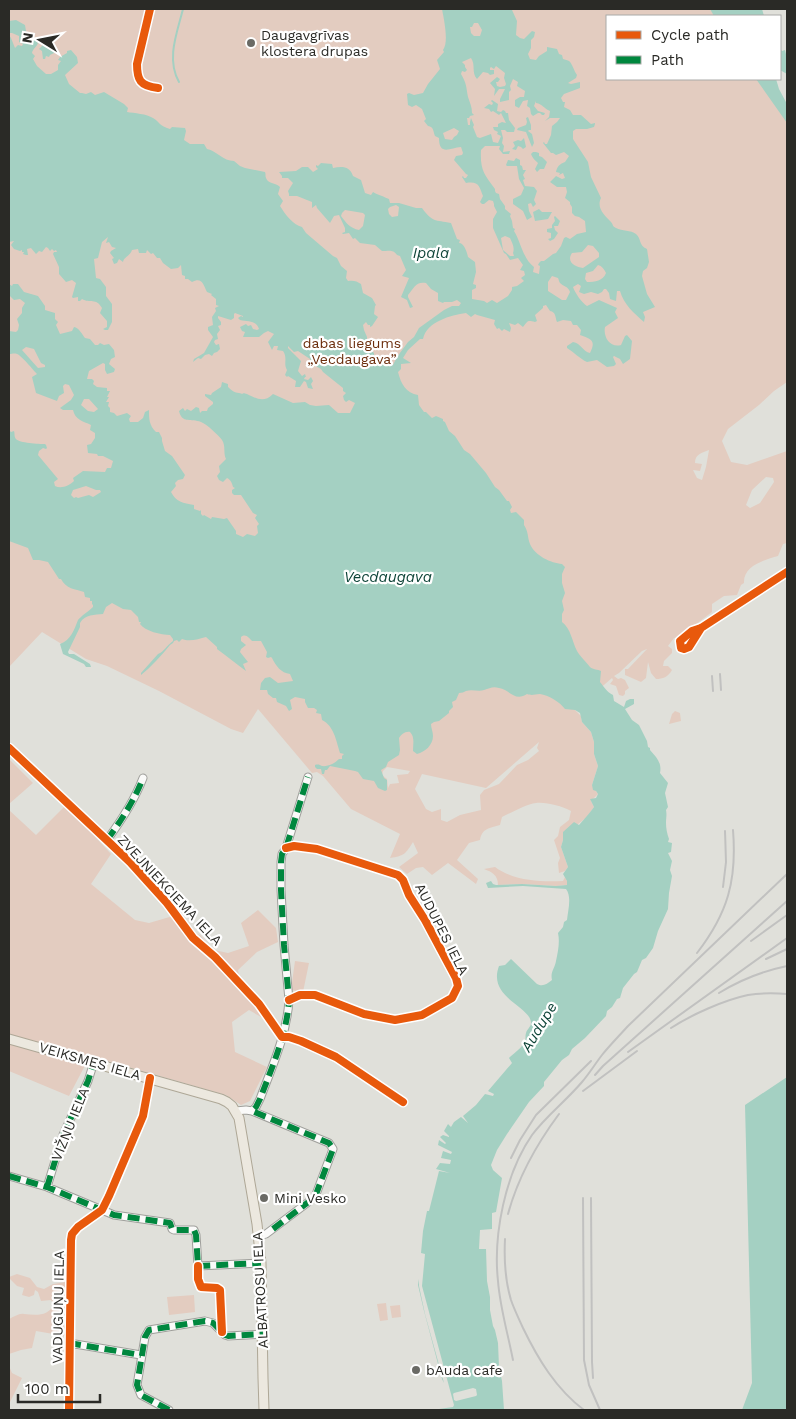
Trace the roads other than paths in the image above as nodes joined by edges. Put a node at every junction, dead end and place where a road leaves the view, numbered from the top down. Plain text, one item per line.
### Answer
1 (150, 9) edge
2 (158, 88) dead end
3 (787, 572) edge
4 (701, 628) dead end
5 (9, 748) edge
6 (308, 777) dead end
7 (143, 778) dead end
8 (107, 840) junction
9 (286, 848) junction
10 (289, 1000) junction
11 (282, 1037) junction
12 (9, 1039) edge
13 (94, 1062) junction
14 (150, 1078) junction
15 (403, 1102) dead end
16 (236, 1111) junction
17 (252, 1111) junction
18 (9, 1176) edge
19 (47, 1187) junction
20 (102, 1210) junction
21 (258, 1236) junction
22 (261, 1263) junction
23 (198, 1266) junction
24 (222, 1332) junction
25 (263, 1334) junction
26 (69, 1343) junction
27 (141, 1355) junction
28 (158, 1408) edge
29 (68, 1410) edge
30 (169, 1410) edge
31 (264, 1410) edge

1 - 2 street
3 - 4 street
5 - 8 street, ZVEJNIEKCIEMA IELA
6 - 9 street
7 - 8 street
8 - 11 street, ZVEJNIEKCIEMA IELA
9 - 10 street
9 - 10 street, AUDUPES IELA
10 - 11 street
11 - 15 street
11 - 17 street
12 - 13 main road, VEIKSMES IELA
13 - 14 main road, VEIKSMES IELA
13 - 19 street, VIŽŅU IELA
14 - 16 main road, VEIKSMES IELA
14 - 20 street, VADUGUŅU IELA
16 - 17 street
16 - 21 main road, ALBATROSU IELA
17 - 21 street
18 - 19 street
19 - 20 street
20 - 23 street
20 - 26 street, VADUGUŅU IELA
21 - 22 main road, ALBATROSU IELA
22 - 23 street
22 - 25 main road, ALBATROSU IELA
23 - 24 street
24 - 25 street
24 - 27 street
25 - 31 main road, ALBATROSU IELA
26 - 27 street
26 - 29 street, VADUGUŅU IELA
27 - 28 street
28 - 30 street

